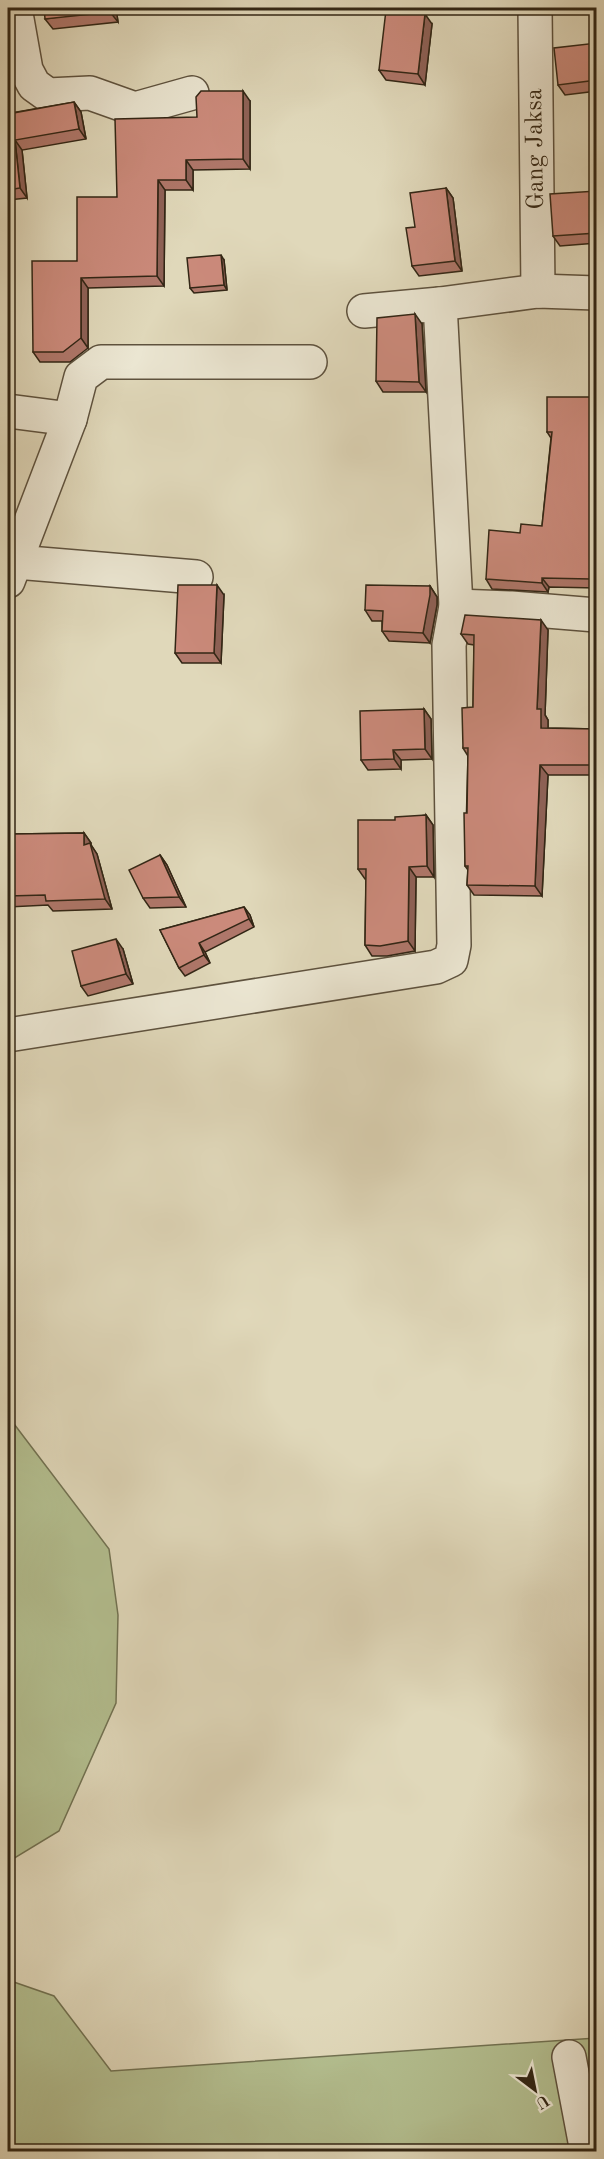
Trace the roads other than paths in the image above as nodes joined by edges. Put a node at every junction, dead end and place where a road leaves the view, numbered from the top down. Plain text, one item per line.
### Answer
1 (15, 8) edge
2 (535, 8) edge
3 (192, 93) dead end
4 (537, 291) junction
5 (597, 293) edge
6 (440, 304) junction
7 (364, 311) dead end
8 (310, 362) dead end
9 (8, 411) edge
10 (70, 419) junction
11 (12, 572) edge
12 (196, 577) dead end
13 (456, 606) junction
14 (597, 615) edge
15 (8, 1035) edge
16 (569, 2057) dead end
17 (587, 2151) edge

1 - 3 street
2 - 4 street, Gang Jaksa
4 - 5 street
4 - 6 street
6 - 7 street
6 - 13 street
8 - 10 street
9 - 10 street
10 - 11 street
11 - 12 street
13 - 14 street
13 - 15 street
16 - 17 street

